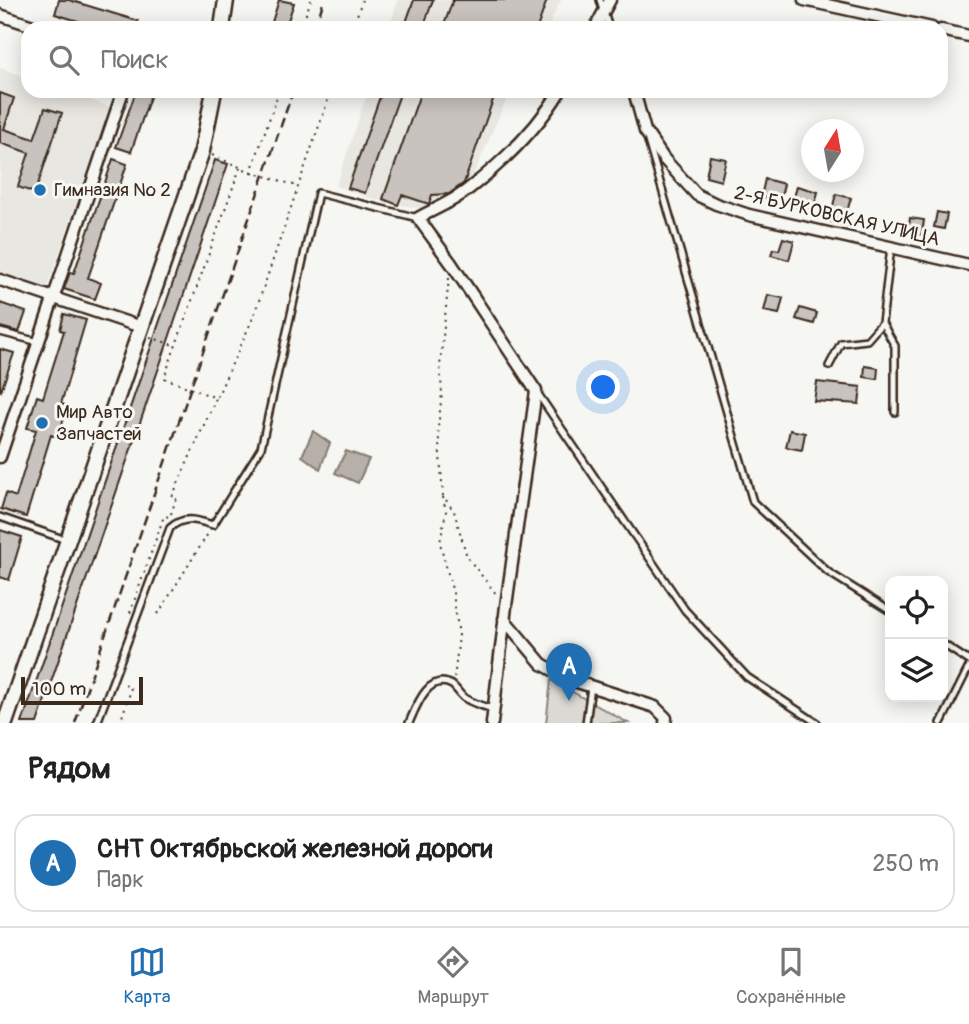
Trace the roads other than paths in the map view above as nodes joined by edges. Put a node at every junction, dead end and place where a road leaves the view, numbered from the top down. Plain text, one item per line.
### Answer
1 (226, 0) edge
2 (600, 0) edge
3 (610, 0) edge
4 (804, 0) edge
5 (603, 12) junction
6 (0, 15) edge
7 (223, 21) edge
8 (598, 21) edge
9 (606, 21) edge
10 (900, 21) edge
11 (21, 22) edge
12 (948, 32) edge
13 (969, 36) edge
14 (121, 98) edge
15 (213, 98) edge
16 (555, 98) edge
17 (636, 98) edge
18 (645, 131) junction
19 (418, 218) junction
20 (891, 247) junction
21 (969, 265) edge
22 (0, 281) edge
23 (54, 298) junction
24 (882, 323) junction
25 (140, 330) junction
26 (0, 332) edge
27 (39, 342) junction
28 (829, 366) dead end
29 (536, 391) junction
30 (895, 412) dead end
31 (0, 457) edge
32 (0, 517) edge
33 (67, 541) junction
34 (885, 608) edge
35 (504, 620) junction
36 (948, 647) edge
37 (969, 661) edge
38 (969, 667) edge
39 (591, 687) junction
40 (493, 709) junction
41 (667, 721) edge
42 (5, 723) edge
43 (97, 723) edge
44 (409, 723) edge
45 (492, 723) edge
46 (586, 723) edge
47 (817, 723) edge
48 (941, 723) edge

1 - 7 main road
2 - 5 lane
3 - 5 street
4 - 10 street
5 - 8 street
5 - 9 lane
6 - 11 street
12 - 13 street
14 - 23 street
15 - 25 main road
16 - 19 street
17 - 18 street, 2-Я БУРКОВСКАЯ УЛИЦА
18 - 20 street, 2-Я БУРКОВСКАЯ УЛИЦА
18 - 34 lane
19 - 29 street
19 - 43 lane
20 - 21 street, 2-Я БУРКОВСКАЯ УЛИЦА
20 - 24 lane
22 - 23 street
23 - 25 street
23 - 27 street
24 - 28 lane
24 - 30 lane
25 - 33 main road
26 - 27 lane
27 - 31 street
29 - 35 street
29 - 47 lane
32 - 33 lane
33 - 42 main road
35 - 39 street
35 - 40 street
36 - 37 lane
38 - 48 lane
39 - 41 street
39 - 46 lane
40 - 44 lane
40 - 45 street

